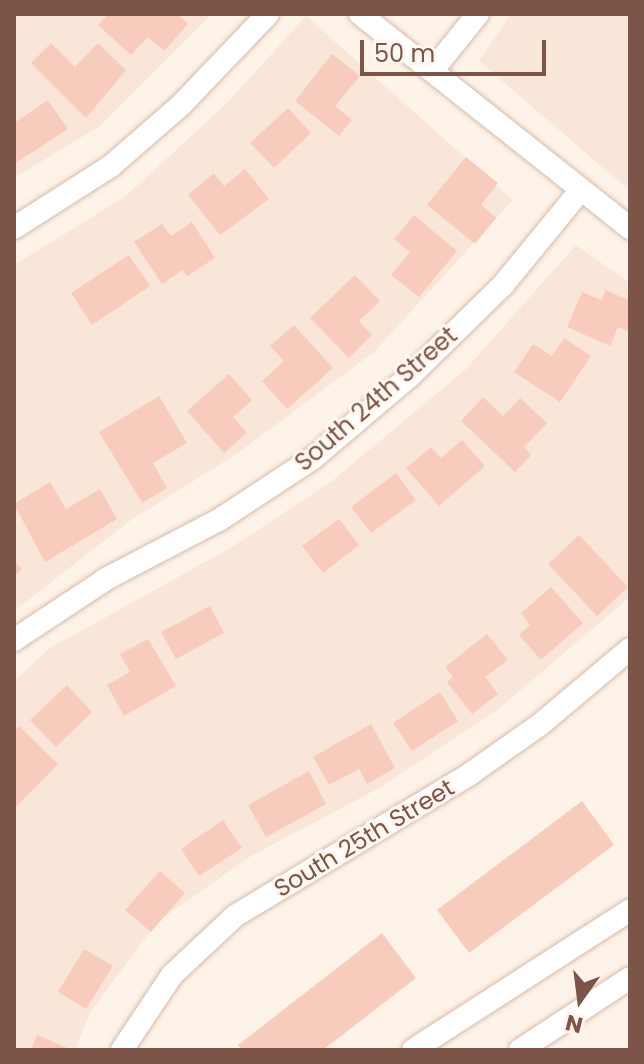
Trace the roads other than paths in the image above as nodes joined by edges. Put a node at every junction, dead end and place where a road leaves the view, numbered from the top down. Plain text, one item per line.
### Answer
1 (268, 14) edge
2 (360, 14) edge
3 (478, 14) edge
4 (432, 71) junction
5 (580, 191) junction
6 (14, 228) edge
7 (630, 228) edge
8 (14, 640) edge
9 (630, 649) edge
10 (630, 910) edge
11 (630, 978) edge
12 (122, 1050) edge
13 (413, 1050) edge
14 (520, 1050) edge

1 - 6 street
2 - 4 street
3 - 4 street
4 - 5 street
5 - 7 street
5 - 8 street, South 24th Street
9 - 12 street, South 25th Street
10 - 13 street
11 - 14 street

